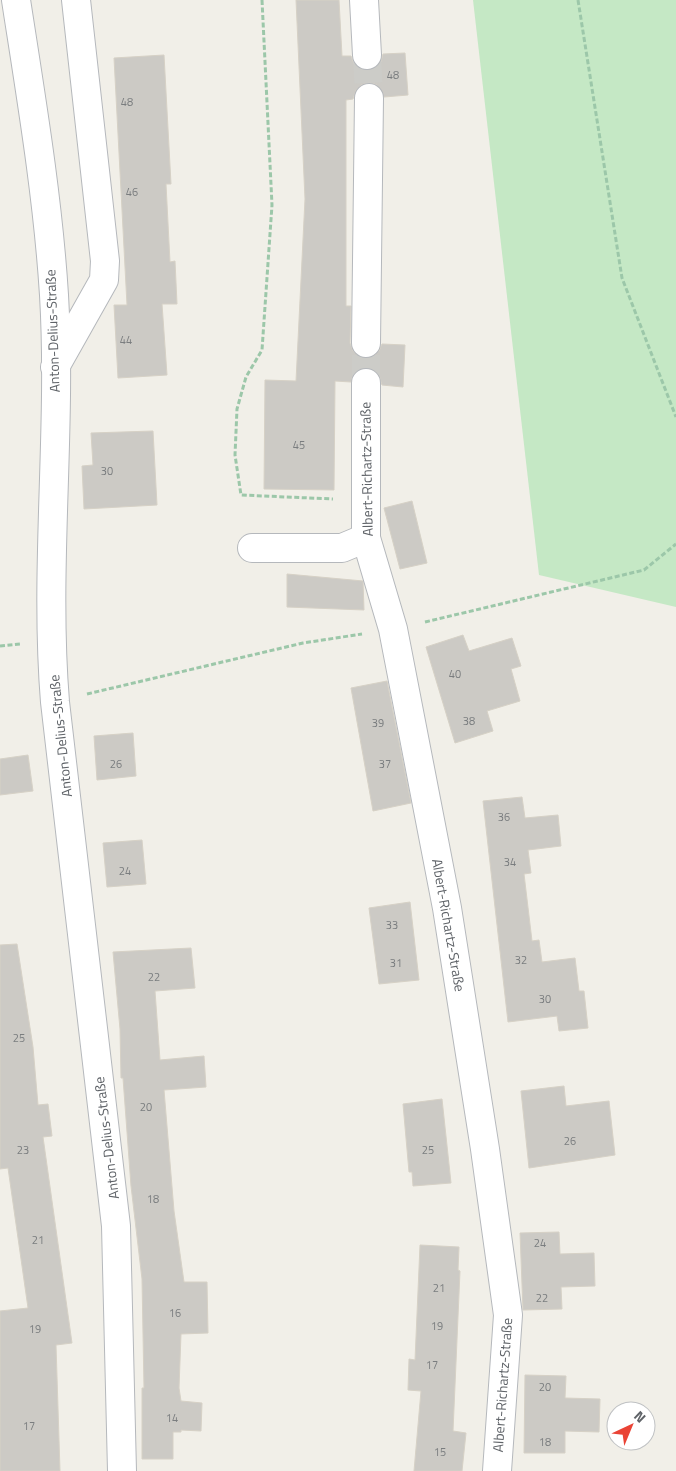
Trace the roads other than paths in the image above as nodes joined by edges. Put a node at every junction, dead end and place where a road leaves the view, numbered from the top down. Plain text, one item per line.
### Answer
1 (16, 0) edge
2 (76, 0) edge
3 (364, 0) edge
4 (367, 55) tunnel mouth
5 (370, 98) tunnel mouth
6 (366, 343) tunnel mouth
7 (55, 368) junction
8 (366, 383) tunnel mouth
9 (366, 538) junction
10 (252, 548) dead end
11 (122, 1471) edge
12 (497, 1471) edge

1 - 7 street, Anton-Delius-Straße
2 - 7 street
3 - 4 street
5 - 6 street
7 - 11 street, Anton-Delius-Straße
8 - 9 street, Albert-Richartz-Straße
9 - 10 street
9 - 12 street, Albert-Richartz-Straße

